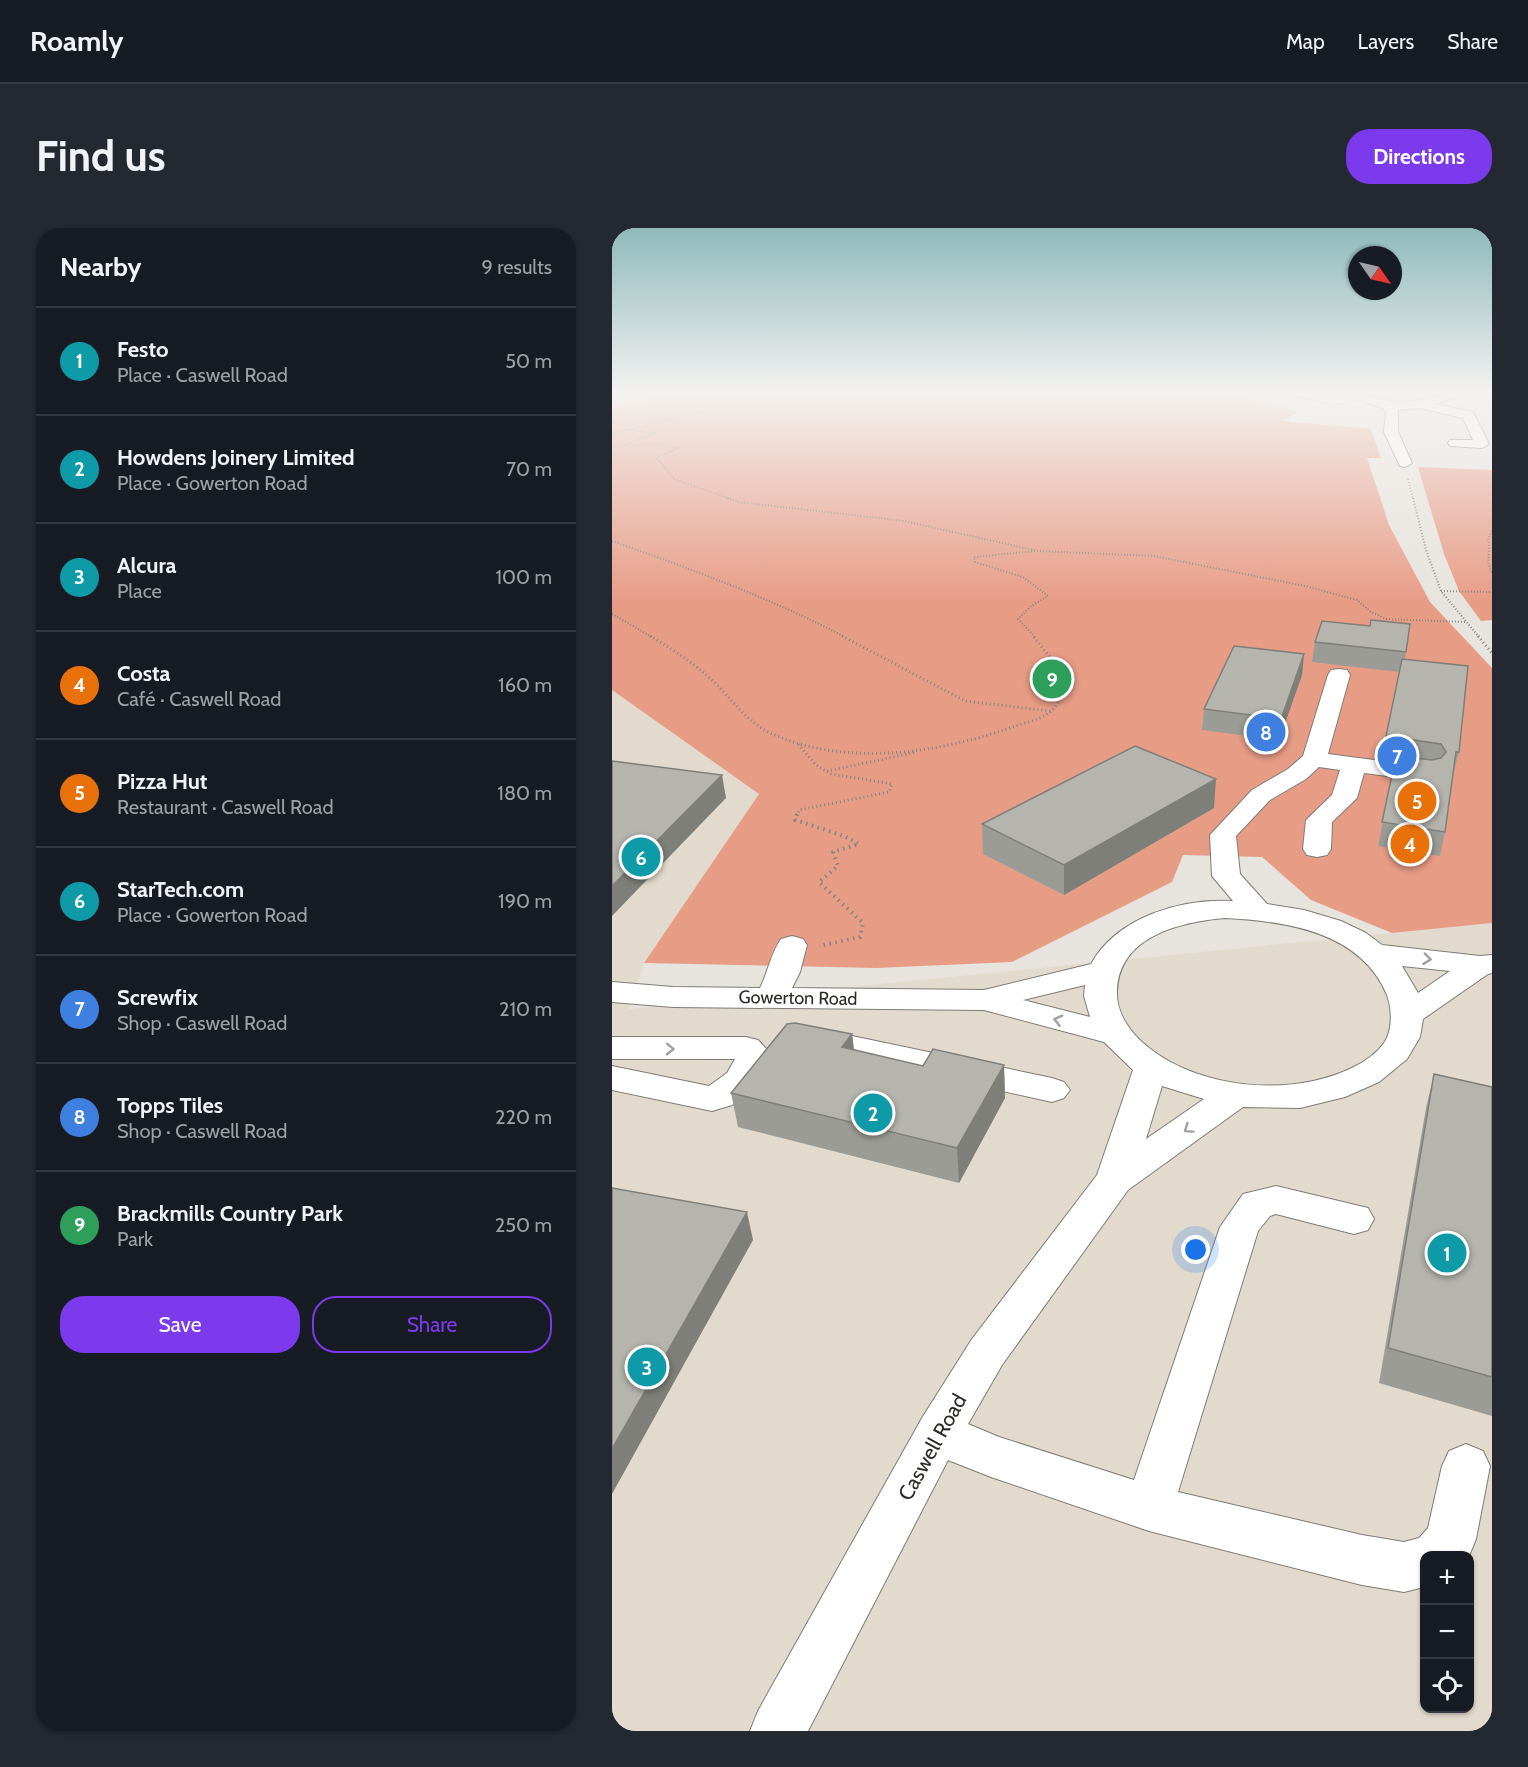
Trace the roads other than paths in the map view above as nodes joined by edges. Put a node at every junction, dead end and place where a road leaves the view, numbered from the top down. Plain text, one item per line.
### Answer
1 (1339, 675) dead end
2 (1314, 759) junction
3 (1354, 764) junction
4 (1427, 774) edge
5 (1317, 849) dead end
6 (1226, 876) junction
7 (1256, 909) junction
8 (1194, 912) junction
9 (791, 948) road end
10 (1373, 953) junction
11 (1486, 964) edge
12 (1102, 971) junction
13 (612, 992) edge
14 (771, 998) junction
15 (984, 1000) junction
16 (1408, 1014) junction
17 (1114, 1034) junction
18 (612, 1048) edge
19 (750, 1051) junction
20 (1151, 1066) junction
21 (612, 1078) edge
22 (1052, 1090) dead end
23 (1235, 1095) junction
24 (1115, 1180) junction
25 (1354, 1219) dead end
26 (938, 1433) junction
27 (1466, 1466) dead end
28 (1149, 1508) junction
29 (1441, 1551) edge
30 (1420, 1563) edge
31 (778, 1731) edge

1 - 2 street
2 - 3 street
2 - 6 street
3 - 4 street
3 - 5 street
6 - 7 street
6 - 8 street
7 - 8 street
7 - 10 street
8 - 12 street
9 - 14 street
10 -> 11 street
10 - 16 street
11 - 16 street
12 - 15 street, Gowerton Road
12 - 17 street
13 - 14 street, Gowerton Road
14 - 15 street, Gowerton Road
17 -> 15 street, Gowerton Road
16 - 23 street
17 - 20 street
18 -> 19 street
19 - 21 street
19 - 22 street
20 - 23 street
20 - 24 street, Caswell Road
23 -> 24 street, Caswell Road
24 - 26 street, Caswell Road
25 - 28 street
26 - 28 street
26 - 31 street, Caswell Road
27 - 29 street
28 - 30 street

